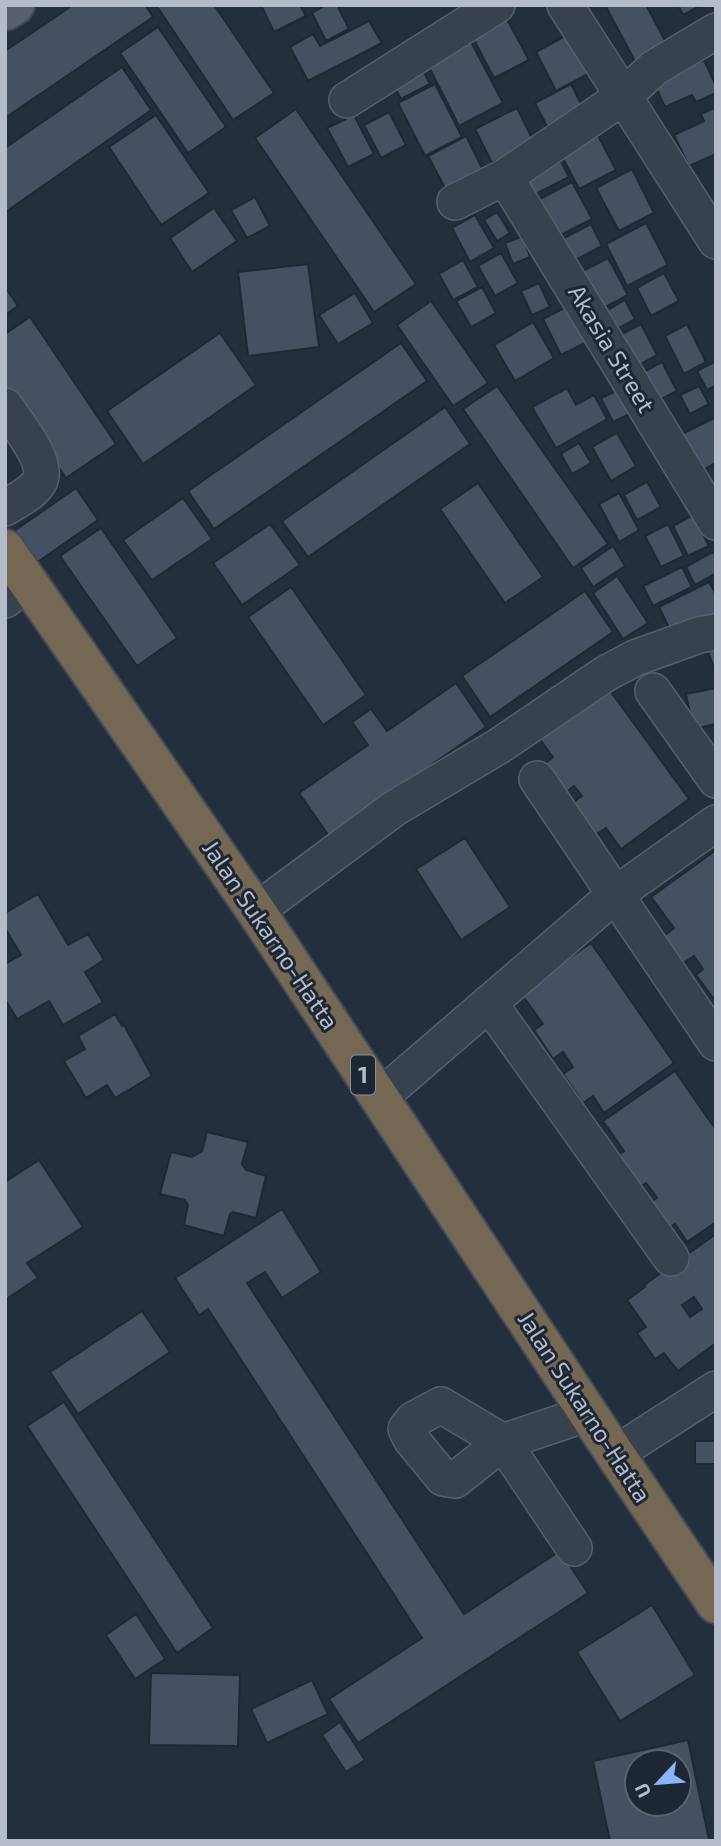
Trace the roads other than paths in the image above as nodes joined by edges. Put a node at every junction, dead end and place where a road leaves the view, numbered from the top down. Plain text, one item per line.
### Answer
1 (15, 5) edge
2 (497, 5) edge
3 (565, 5) edge
4 (5, 11) edge
5 (716, 31) edge
6 (624, 96) junction
7 (347, 100) dead end
8 (505, 177) junction
9 (455, 202) dead end
10 (710, 219) edge
11 (5, 406) edge
12 (5, 508) edge
13 (716, 522) edge
14 (5, 549) edge
15 (17, 591) edge
16 (716, 632) edge
17 (653, 691) dead end
18 (537, 779) dead end
19 (716, 780) edge
20 (716, 824) edge
21 (616, 894) junction
22 (256, 911) junction
23 (489, 1003) junction
24 (716, 1043) edge
25 (379, 1098) junction
26 (671, 1258) dead end
27 (716, 1389) edge
28 (589, 1413) junction
29 (615, 1454) junction
30 (574, 1548) dead end
31 (716, 1604) edge

1 - 4 main road
2 - 7 street
3 - 6 street
5 - 6 street
6 - 8 street
6 - 10 street
8 - 9 street
8 - 13 street, Akasia Street
11 - 12 street
14 - 15 highway, Jalan Sukarno-Hatta / 1
15 - 22 highway, Jalan Sukarno-Hatta / 1
16 - 22 street
17 - 19 street
18 - 21 street
20 - 21 street
21 - 23 street
21 - 24 street
22 - 25 highway, Jalan Sukarno-Hatta / 1
23 - 25 street
23 - 26 street
25 - 28 highway, Jalan Sukarno-Hatta / 1
27 - 29 street
28 - 29 highway, Jalan Sukarno-Hatta / 1
28 - 30 street
29 - 31 highway, Jalan Sukarno-Hatta / 1

